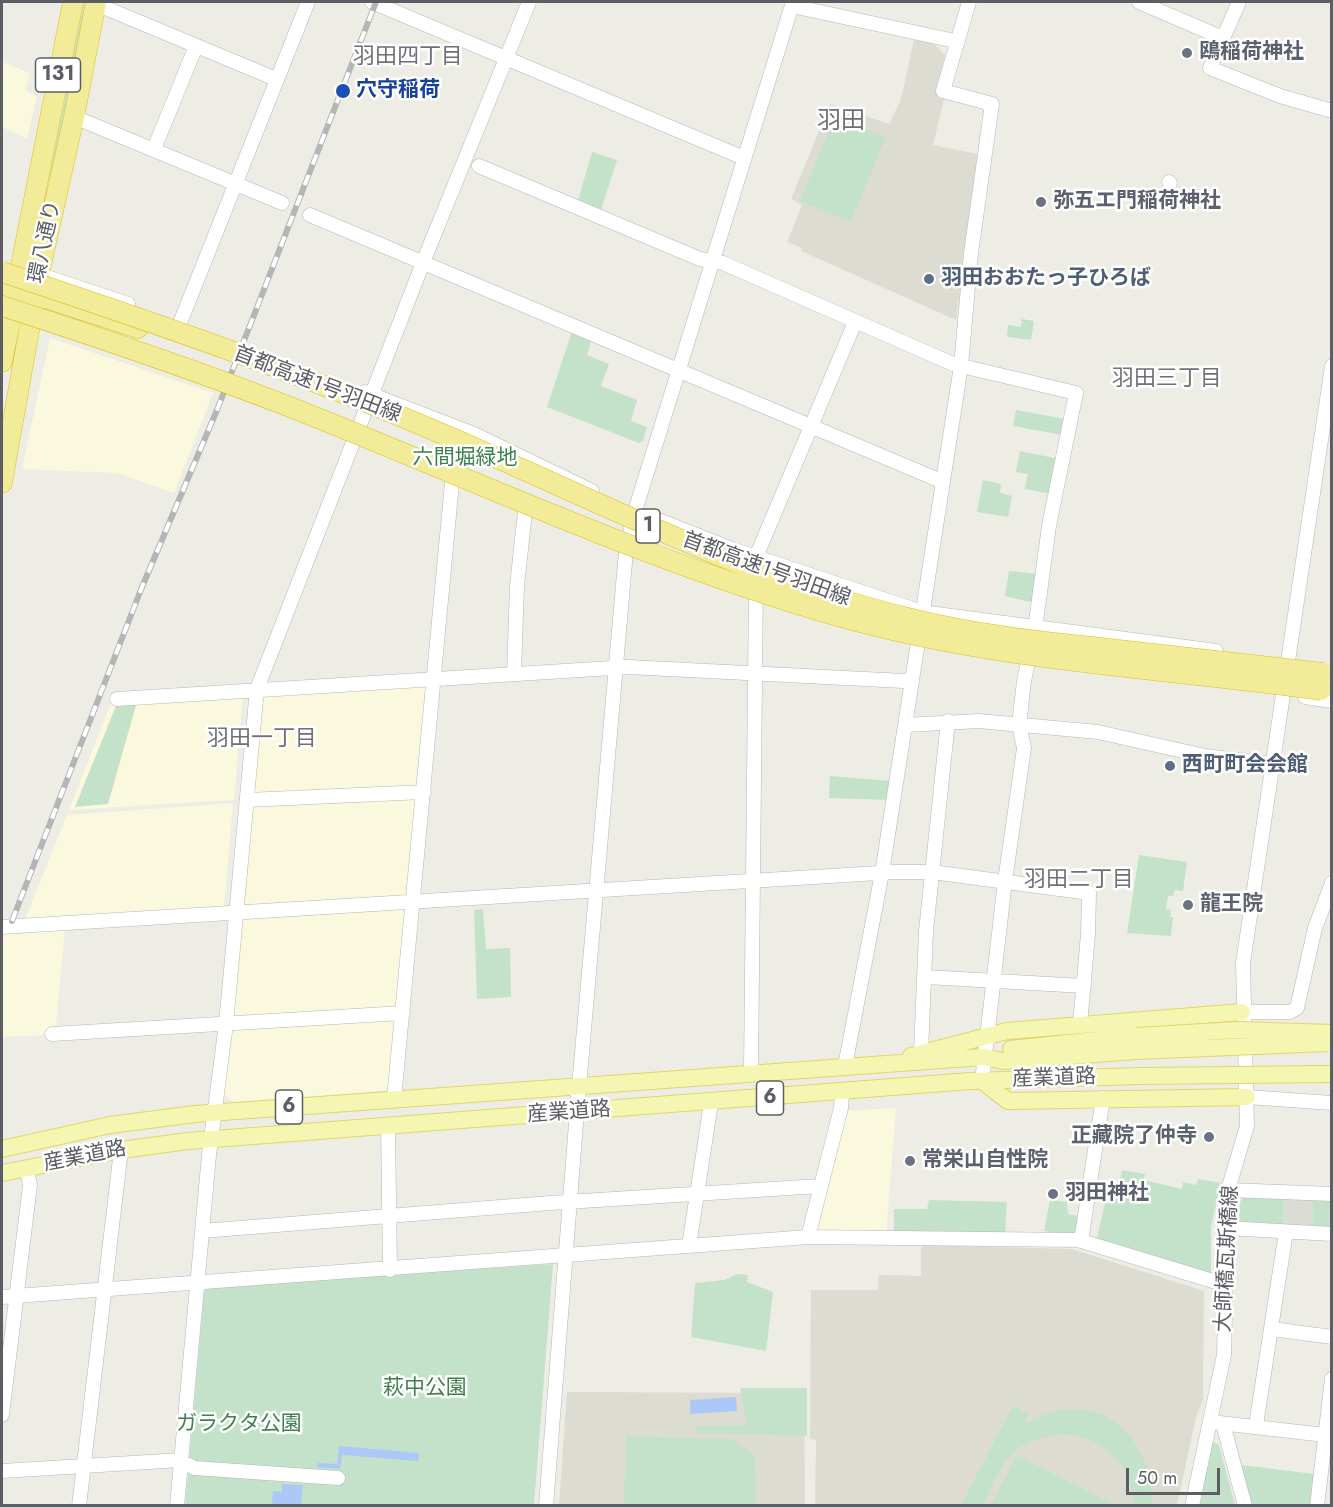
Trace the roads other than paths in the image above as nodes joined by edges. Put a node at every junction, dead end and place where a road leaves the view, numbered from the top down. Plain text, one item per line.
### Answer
1 (73, 2) edge
2 (308, 2) edge
3 (372, 2) edge
4 (529, 2) edge
5 (969, 2) edge
6 (1139, 2) edge
7 (1239, 2) edge
8 (96, 3) edge
9 (793, 4) edge
10 (1167, 8) edge
11 (1223, 38) junction
12 (956, 41) junction
13 (196, 46) junction
14 (506, 58) junction
15 (276, 79) junction
16 (1332, 111) edge
17 (74, 117) junction
18 (154, 149) junction
19 (744, 158) junction
20 (479, 166) dead end
21 (236, 183) junction
22 (282, 203) dead end
23 (310, 215) dead end
24 (713, 260) junction
25 (423, 263) junction
26 (8, 268) edge
27 (39, 274) junction
28 (6, 300) edge
29 (34, 307) junction
30 (855, 322) junction
31 (180, 323) junction
32 (134, 332) junction
33 (2, 362) edge
34 (961, 366) junction
35 (1332, 366) edge
36 (679, 369) junction
37 (211, 382) dead end
38 (372, 394) junction
39 (242, 396) dead end
40 (809, 426) junction
41 (354, 444) junction
42 (941, 481) junction
43 (2, 483) edge
44 (452, 483) junction
45 (599, 505) junction
46 (636, 511) junction
47 (525, 512) junction
48 (590, 531) junction
49 (626, 550) junction
50 (756, 557) junction
51 (755, 594) junction
52 (922, 612) junction
53 (1035, 629) junction
54 (918, 642) junction
55 (1029, 660) junction
56 (1286, 661) junction
57 (615, 668) junction
58 (755, 672) junction
59 (514, 674) junction
60 (435, 678) junction
61 (912, 679) junction
62 (1328, 683) edge
63 (257, 689) junction
64 (1282, 693) junction
65 (117, 699) dead end
66 (948, 721) junction
67 (906, 725) junction
68 (1019, 725) junction
69 (1271, 764) junction
70 (424, 792) junction
71 (247, 801) junction
72 (932, 872) junction
73 (882, 873) junction
74 (753, 881) junction
75 (1005, 881) junction
76 (1332, 883) edge
77 (596, 890) junction
78 (414, 901) junction
79 (235, 913) junction
80 (2, 927) edge
81 (926, 977) junction
82 (992, 979) junction
83 (1084, 986) junction
84 (1242, 1012) junction
85 (403, 1013) junction
86 (226, 1024) junction
87 (1080, 1025) junction
88 (1332, 1033) edge
89 (52, 1034) dead end
90 (987, 1035) junction
91 (1136, 1043) junction
92 (1332, 1043) edge
93 (921, 1052) junction
94 (984, 1057) junction
95 (891, 1063) junction
96 (845, 1066) junction
97 (751, 1072) junction
98 (1332, 1074) edge
99 (982, 1081) junction
100 (579, 1086) junction
101 (842, 1092) junction
102 (1247, 1097) junction
103 (1103, 1098) junction
104 (394, 1099) junction
105 (711, 1103) junction
106 (1332, 1103) edge
107 (216, 1113) junction
108 (577, 1113) junction
109 (388, 1126) junction
110 (211, 1140) junction
111 (2, 1149) edge
112 (121, 1150) junction
113 (27, 1168) junction
114 (2, 1173) edge
115 (820, 1186) junction
116 (1228, 1190) junction
117 (698, 1194) junction
118 (1332, 1194) edge
119 (569, 1202) junction
120 (390, 1216) junction
121 (1226, 1228) junction
122 (202, 1231) junction
123 (1286, 1232) junction
124 (1332, 1234) edge
125 (808, 1237) junction
126 (1080, 1241) junction
127 (689, 1246) junction
128 (566, 1257) junction
129 (390, 1270) junction
130 (199, 1281) junction
131 (1226, 1285) junction
132 (105, 1288) junction
133 (16, 1296) junction
134 (2, 1297) edge
135 (1272, 1329) junction
136 (1332, 1337) edge
137 (1332, 1379) edge
138 (2, 1415) edge
139 (1217, 1423) junction
140 (1256, 1425) junction
141 (1325, 1435) junction
142 (185, 1462) junction
143 (85, 1466) junction
144 (2, 1471) edge
145 (338, 1478) dead end
146 (79, 1506) edge
147 (177, 1506) edge
148 (546, 1506) edge
149 (1192, 1506) edge
150 (1245, 1506) edge
151 (1317, 1506) edge

1 - 26 highway, 環八通り / 131
2 - 15 street
3 - 14 street
4 - 14 street
5 - 12 street
6 - 10 street
7 - 11 street
8 - 13 street
8 - 17 highway, 環八通り / 131
9 - 12 street
9 - 19 street
10 - 11 street
11 - 16 street
12 - 34 street
13 - 15 street
13 - 18 street
14 - 19 street
14 - 25 street
15 - 21 street
17 - 18 street
17 - 27 highway, 環八通り / 131
18 - 21 street
19 - 24 street
20 - 24 street
21 - 22 street
21 - 31 street
23 - 25 street
24 - 30 street
24 - 36 street
25 - 36 street
25 - 38 street
26 - 27 street
26 - 28 highway, 環八通り / 131
26 - 45 highway, 首都高速1号羽田線 / 1, bridge
27 - 29 highway, 環八通り / 131
27 - 31 street
28 - 29 highway
28 - 33 highway, 環八通り / 131
28 - 48 highway, 首都高速1号羽田線 / 1, bridge
29 - 32 highway
29 - 37 street
29 - 43 highway, 環八通り / 131
30 - 34 street
30 - 40 street
31 - 38 street
32 - 45 highway, bridge
32 - 48 highway, bridge
34 - 42 street
34 - 53 street
35 - 56 street, 大師橋瓦斯橋線
36 - 40 street
36 - 46 street
38 - 41 street
38 - 46 street
39 - 41 street
40 - 42 street
40 - 50 street
41 - 44 street
41 - 63 street
42 - 52 street
44 - 47 street
44 - 60 street
45 - 62 highway, 首都高速1号羽田線 / 1, bridge
46 - 49 street
46 - 50 street
47 - 49 street
47 - 59 street
48 - 62 highway, 首都高速1号羽田線 / 1, bridge
49 - 51 street
49 - 57 street
50 - 51 street
50 - 52 street
51 - 54 street
51 - 58 street
52 - 53 street
52 - 54 street
53 - 55 street
53 - 56 street
54 - 55 street
54 - 61 street
55 - 64 street
55 - 68 street
56 - 62 street
56 - 64 street, 大師橋瓦斯橋線
57 - 58 street
57 - 59 street
57 - 77 street
58 - 61 street
58 - 74 street
59 - 60 street
60 - 63 street
60 - 70 street
61 - 67 street
62 - 64 street
63 - 65 street
63 - 71 street
64 - 69 street, 大師橋瓦斯橋線
66 - 67 street
66 - 68 street
66 - 72 street
67 - 73 street
68 - 69 street
68 - 75 street
69 - 84 street, 大師橋瓦斯橋線
70 - 71 street
70 - 78 street
71 - 79 street
72 - 73 street
72 - 75 street
72 - 81 street
73 - 74 street
73 - 96 street
74 - 77 street
74 - 97 street
75 - 82 street
75 - 83 street
76 - 84 street
77 - 78 street
77 - 100 street
78 - 79 street
78 - 85 street
79 - 80 street
79 - 86 street
81 - 82 street
81 - 93 street
82 - 83 street
82 - 90 street
83 - 87 street
84 - 87 main road
84 - 102 street, 大師橋瓦斯橋線
85 - 86 street
85 - 104 street
86 - 89 street
86 - 107 street
87 - 90 main road
88 - 91 main road, 6, bridge
90 - 93 main road
90 - 94 street
91 - 92 main road, 6, bridge
91 - 94 main road, 産業道路 / 6
93 - 95 main road
94 - 95 main road, 産業道路 / 6
94 - 99 street
95 - 96 main road, 産業道路 / 6
96 - 97 main road, 産業道路 / 6
97 - 100 main road, 産業道路 / 6
98 - 99 main road, 産業道路 / 6, bridge
99 - 101 main road, 産業道路 / 6
99 - 103 main road
100 - 104 main road, 産業道路 / 6
100 - 108 street
101 - 105 main road, 産業道路 / 6
101 - 115 street
102 - 103 main road
102 - 106 street
102 - 116 street, 大師橋瓦斯橋線
103 - 126 street
104 - 107 main road, 産業道路 / 6
105 - 108 main road, 産業道路 / 6
105 - 117 street
107 - 110 street
107 - 111 main road, 産業道路 / 6
108 - 109 main road, 産業道路 / 6
108 - 119 street
109 - 110 main road, 産業道路 / 6
109 - 120 street
110 - 112 main road, 産業道路 / 6
110 - 122 street
112 - 113 main road, 産業道路 / 6
112 - 132 street
113 - 114 main road, 産業道路 / 6
113 - 133 street
115 - 117 street
115 - 125 street
116 - 118 street
116 - 121 street, 大師橋瓦斯橋線
117 - 119 street
117 - 127 street
119 - 120 street
119 - 128 street
120 - 122 street
120 - 129 street
121 - 123 street
121 - 131 street, 大師橋瓦斯橋線
122 - 130 street
123 - 124 street
123 - 135 street
125 - 126 street
125 - 127 street
126 - 131 street
127 - 128 street
128 - 129 street
128 - 148 street
129 - 130 street
130 - 132 street
130 - 142 street
131 - 139 street, 大師橋瓦斯橋線
132 - 133 street
132 - 143 street
133 - 134 street
133 - 138 street
135 - 136 street
135 - 140 street
137 - 141 street
139 - 140 street
139 - 149 street, 大師橋瓦斯橋線
139 - 150 street
140 - 141 street
141 - 151 street
142 - 143 street
142 - 145 street
142 - 147 street
143 - 144 street
143 - 146 street

